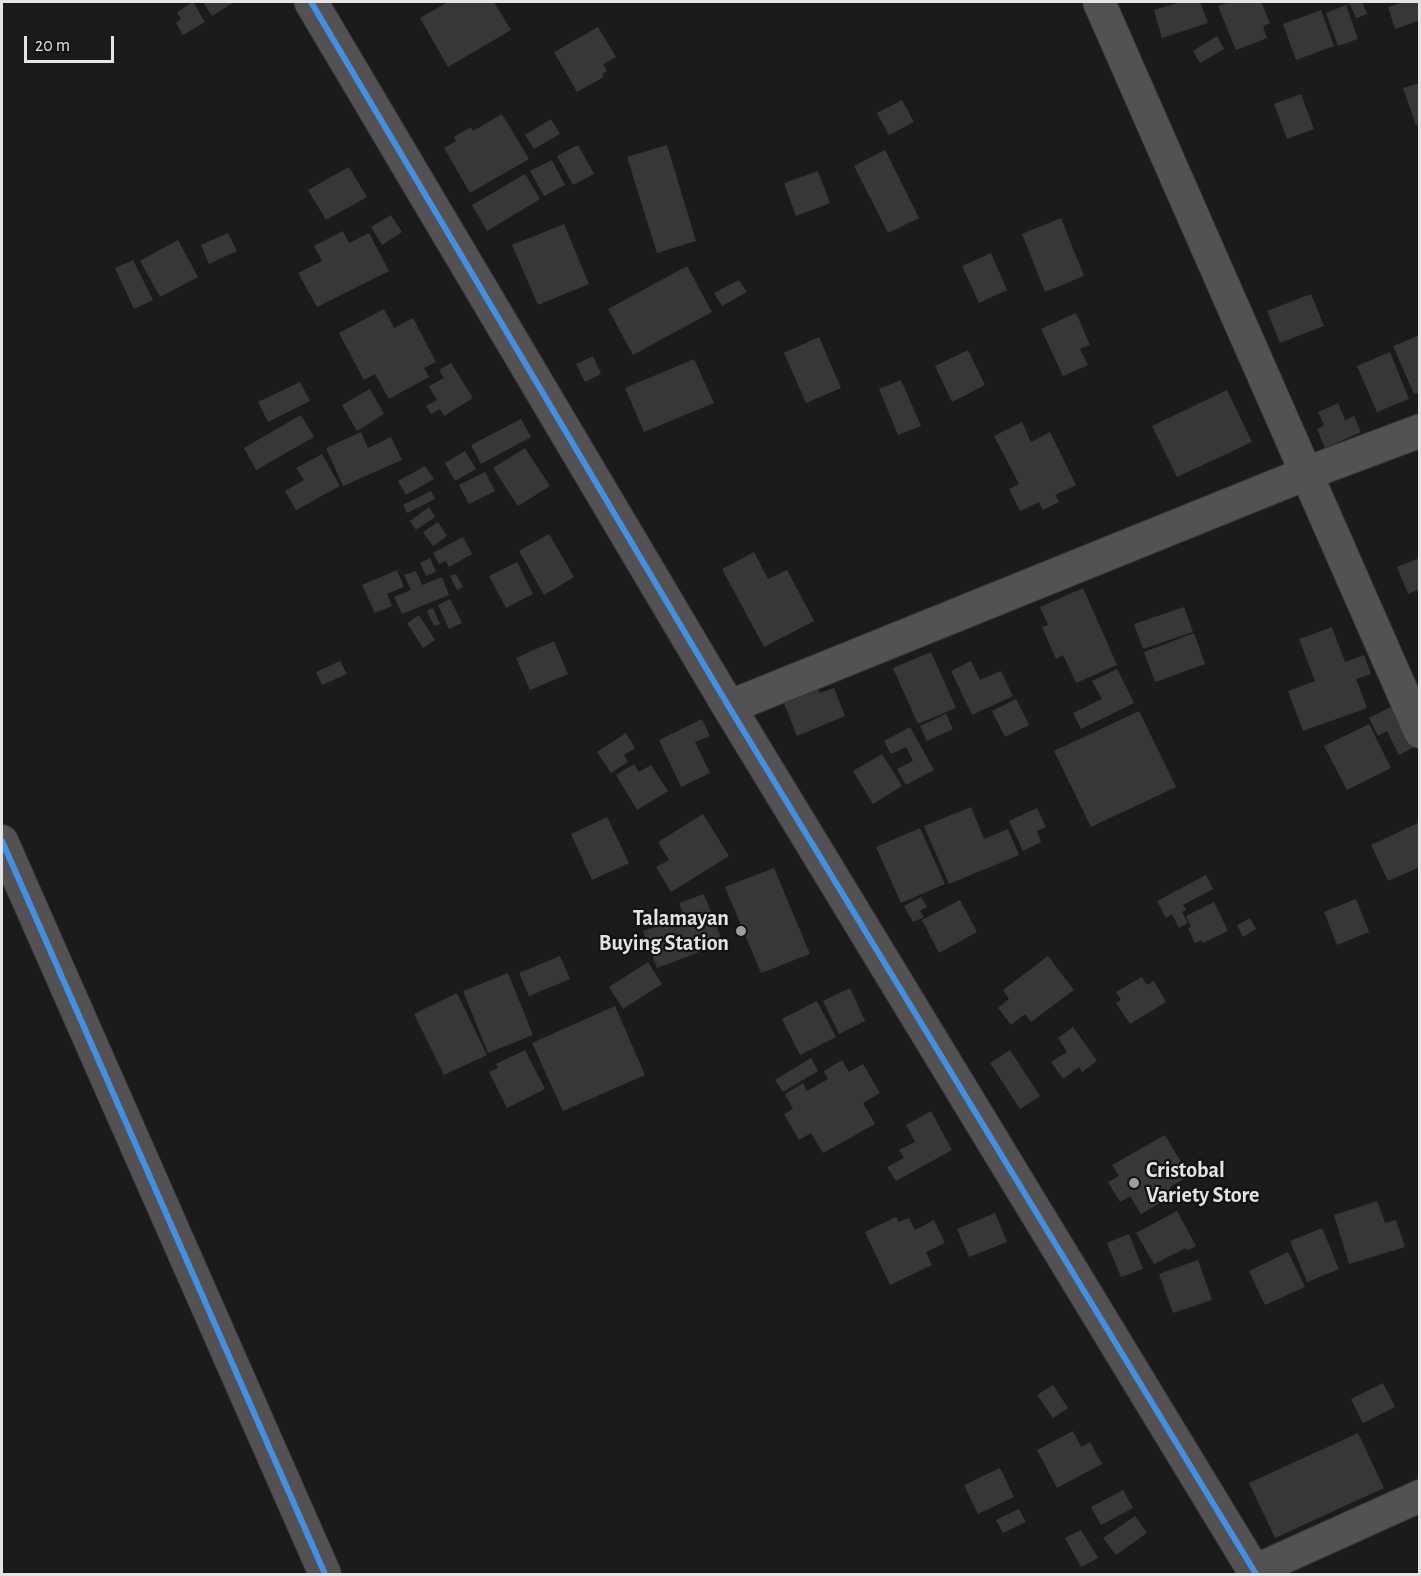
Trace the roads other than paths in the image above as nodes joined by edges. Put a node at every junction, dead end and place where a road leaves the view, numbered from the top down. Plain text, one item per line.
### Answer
1 (311, 2) edge
2 (1099, 2) edge
3 (1419, 431) edge
4 (1305, 474) junction
5 (729, 707) junction
6 (1419, 732) edge
7 (2, 841) edge
8 (1419, 1496) edge
9 (1255, 1573) edge
10 (325, 1575) edge

1 - 5 street
2 - 4 street
3 - 4 street
4 - 5 street
4 - 6 street
5 - 9 street
7 - 10 street
8 - 9 street

